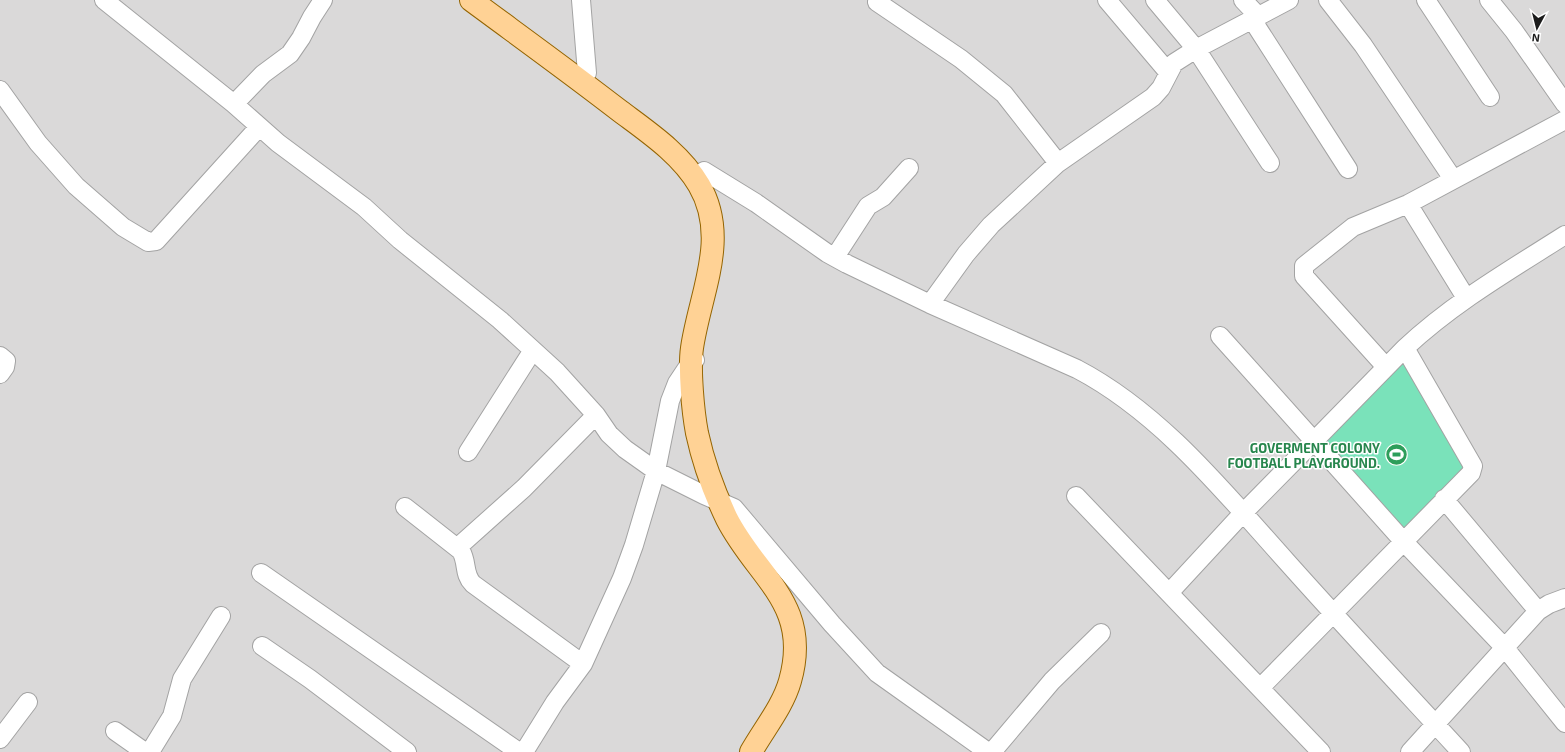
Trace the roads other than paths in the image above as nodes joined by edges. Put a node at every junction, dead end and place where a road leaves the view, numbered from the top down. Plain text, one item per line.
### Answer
1 (104, 0) edge
2 (323, 0) edge
3 (471, 0) edge
4 (488, 0) edge
5 (582, 0) edge
6 (1107, 0) edge
7 (1155, 0) edge
8 (1242, 0) edge
9 (1289, 0) edge
10 (1328, 0) edge
11 (1426, 0) edge
12 (1489, 0) edge
13 (877, 2) dead end
14 (1256, 19) junction
15 (1196, 50) junction
16 (1168, 72) junction
17 (587, 73) junction
18 (0, 90) edge
19 (1490, 97) dead end
20 (234, 104) junction
21 (1565, 104) edge
22 (1565, 120) edge
23 (259, 127) junction
24 (1058, 163) junction
25 (1270, 163) dead end
26 (909, 168) dead end
27 (1348, 170) dead end
28 (704, 171) junction
29 (1453, 179) junction
30 (1408, 204) junction
31 (1565, 235) edge
32 (835, 257) junction
33 (1466, 298) junction
34 (930, 304) junction
35 (1220, 336) dead end
36 (1405, 348) junction
37 (533, 350) junction
38 (0, 356) edge
39 (696, 360) junction
40 (1386, 367) junction
41 (0, 374) edge
42 (596, 415) junction
43 (1314, 441) junction
44 (468, 452) dead end
45 (656, 471) junction
46 (1076, 496) dead end
47 (1444, 499) junction
48 (725, 504) junction
49 (405, 507) dead end
50 (1243, 514) junction
51 (1404, 542) junction
52 (458, 547) junction
53 (261, 573) dead end
54 (1169, 593) junction
55 (1565, 598) edge
56 (1538, 611) junction
57 (1334, 614) junction
58 (221, 616) dead end
59 (1101, 633) dead end
60 (262, 646) dead end
61 (1505, 648) junction
62 (583, 664) junction
63 (1260, 688) junction
64 (28, 702) dead end
65 (1565, 723) edge
66 (1435, 724) junction
67 (115, 731) dead end
68 (0, 739) edge
69 (145, 752) edge
70 (150, 752) edge
71 (407, 752) edge
72 (519, 752) edge
73 (524, 752) edge
74 (751, 752) edge
75 (765, 752) edge
76 (988, 752) edge
77 (992, 752) edge
78 (1321, 752) edge
79 (1410, 752) edge
80 (1461, 752) edge

1 - 20 street
2 - 20 street
3 - 39 main road
4 - 17 main road
5 - 17 street
6 - 16 street
7 - 15 street
8 - 14 street
9 - 14 street
10 - 29 street
11 - 19 street
12 - 21 street
13 - 24 street
14 - 15 street
14 - 27 street
15 - 16 street
15 - 25 street
16 - 24 street
17 - 28 main road
18 - 23 street
20 - 23 street
22 - 29 street
23 - 37 street
24 - 34 street
26 - 32 street
28 - 32 street
28 - 39 main road
29 - 30 street
30 - 33 street
30 - 40 street
31 - 33 street
32 - 34 street
33 - 36 street
34 - 50 street
35 - 43 street
36 - 40 street
36 - 47 street
37 - 42 street
37 - 44 street
38 - 41 street
39 - 45 street
39 - 48 main road
40 - 43 street
42 - 45 street
42 - 52 street
43 - 50 street
43 - 51 street
45 - 48 street
45 - 62 street
46 - 54 street
47 - 51 street
47 - 56 street
48 - 74 main road
48 - 75 main road
48 - 76 street
49 - 52 street
50 - 54 street
50 - 57 street
51 - 57 street
51 - 61 street
52 - 62 street
53 - 72 street
54 - 63 street
55 - 56 street
56 - 61 street
57 - 63 street
57 - 66 street
58 - 70 street
59 - 77 street
60 - 71 street
61 - 65 street
61 - 66 street
62 - 73 street
63 - 78 street
64 - 68 street
66 - 79 street
66 - 80 street
67 - 69 street

